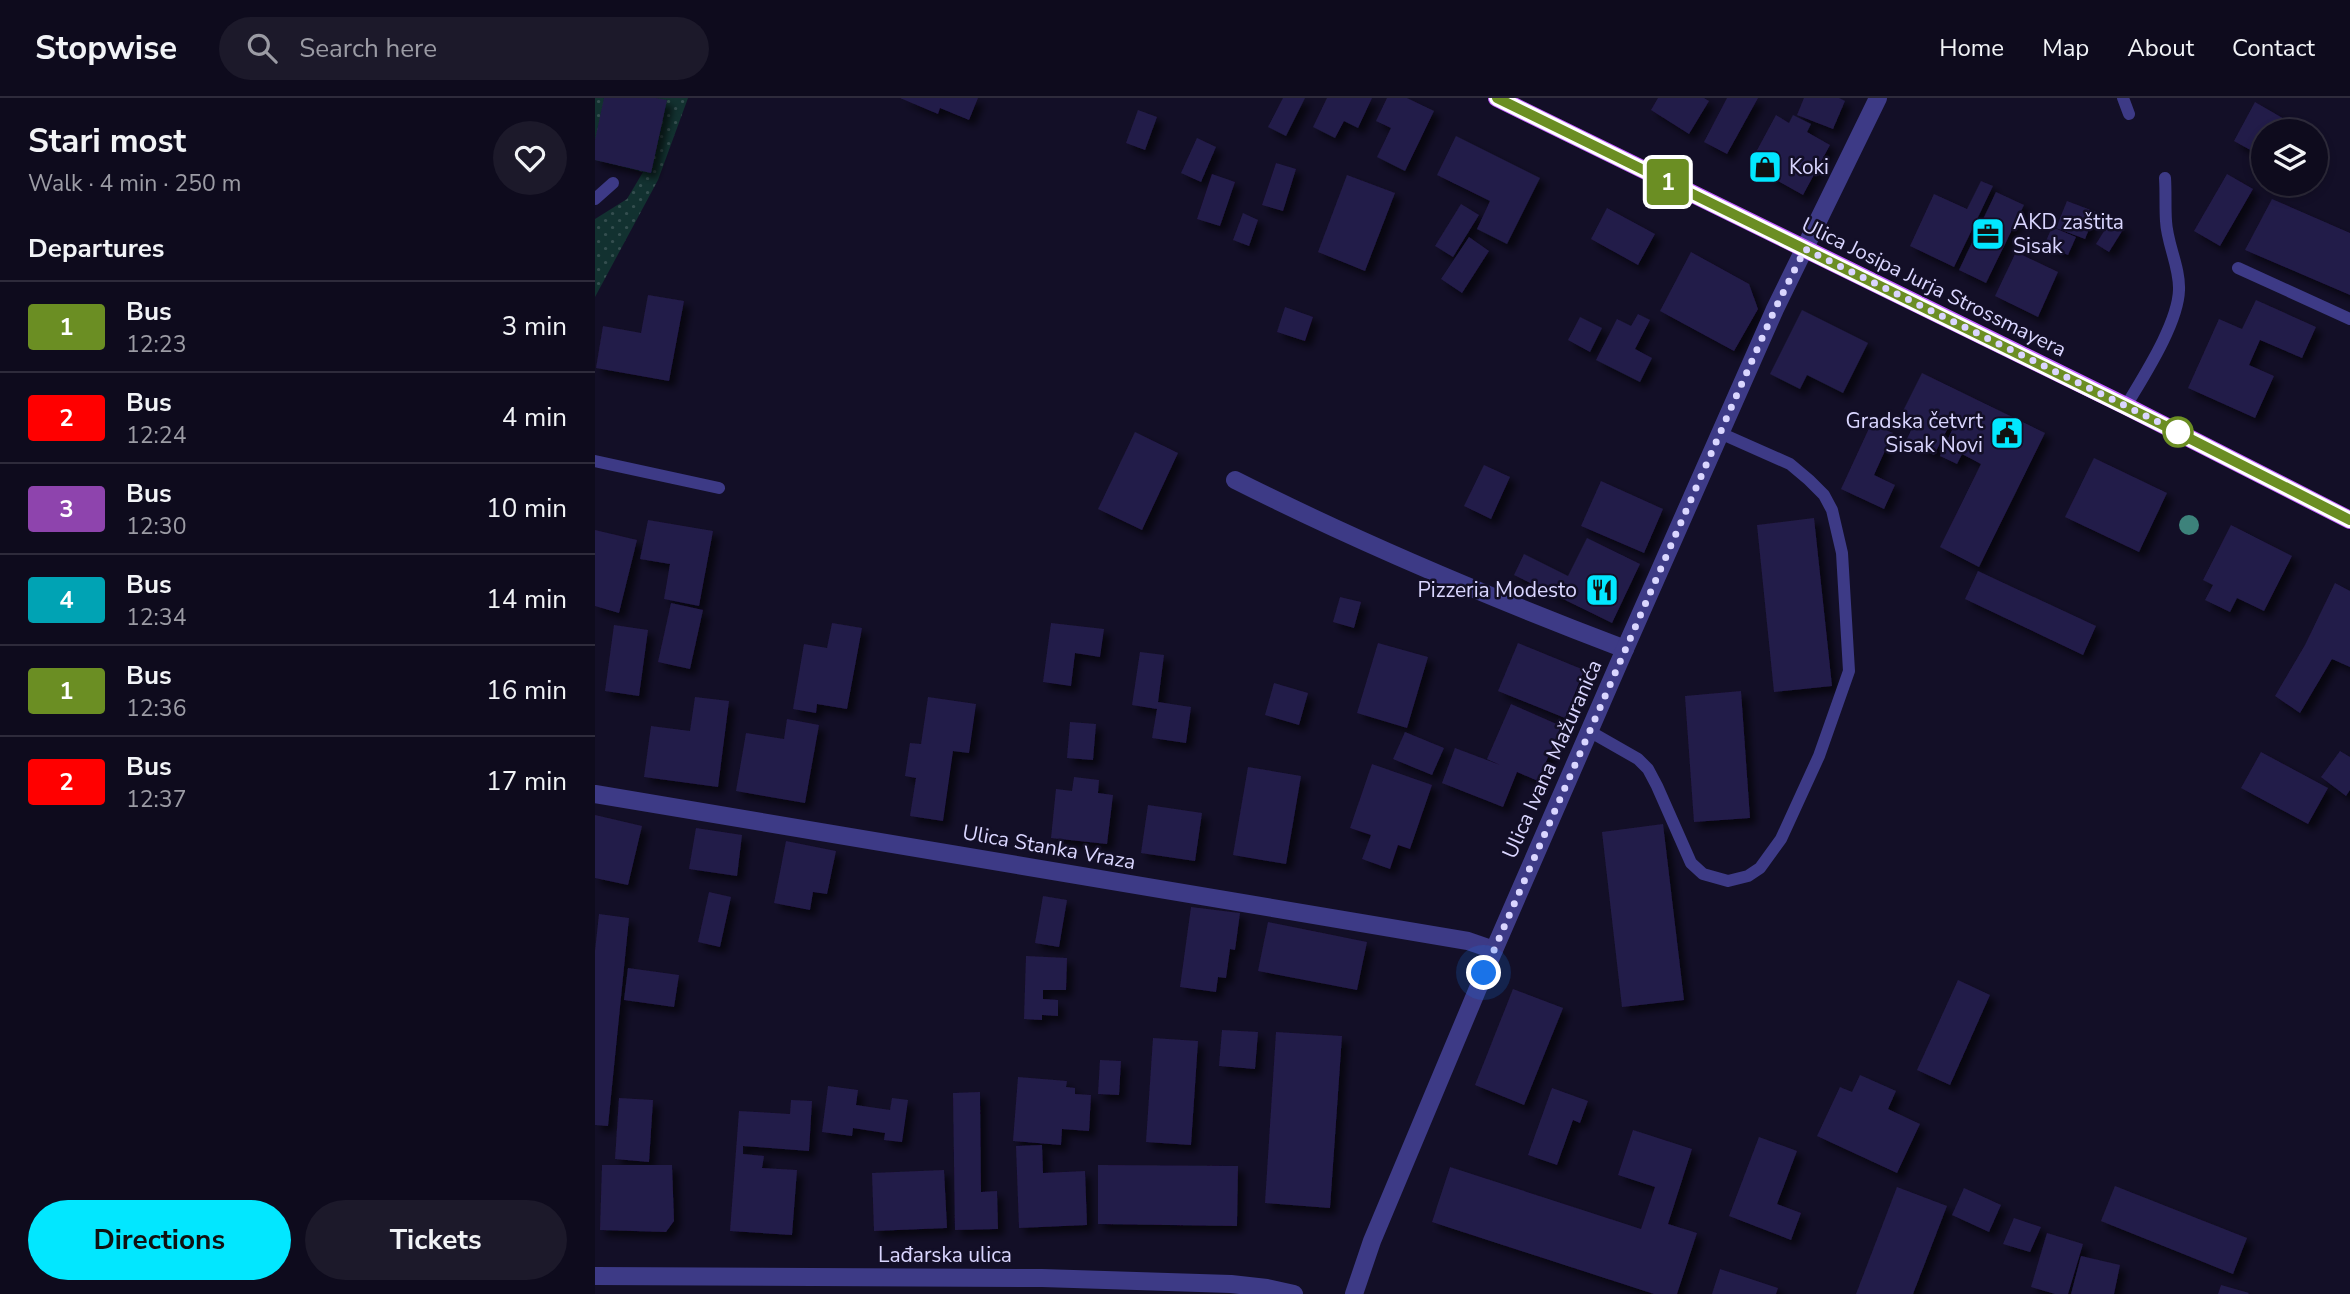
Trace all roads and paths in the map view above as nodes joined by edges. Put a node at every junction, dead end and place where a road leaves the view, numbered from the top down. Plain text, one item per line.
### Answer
1 (1497, 98) edge
2 (1878, 98) edge
3 (2123, 98) edge
4 (2129, 114) dead end
5 (2165, 178) dead end
6 (613, 183) dead end
7 (595, 199) edge
8 (1805, 249) junction
9 (2238, 268) dead end
10 (2350, 319) edge
11 (2126, 406) junction
12 (1720, 433) junction
13 (595, 461) edge
14 (1235, 480) dead end
15 (719, 488) dead end
16 (2350, 520) edge
17 (1625, 649) junction
18 (1589, 731) junction
19 (595, 794) edge
20 (1494, 950) junction
21 (595, 1276) edge
22 (1294, 1294) edge
23 (1355, 1294) edge

1 - 8 main road, Ulica Josipa Jurja Strossmayera
2 - 8 street, Ulica Ivana Mažuranića
3 - 4 lane
5 - 11 lane
6 - 7 lane
8 - 11 main road, Ulica Josipa Jurja Strossmayera
8 - 12 street, Ulica Ivana Mažuranića
9 - 10 lane
11 - 16 main road, Ulica Josipa Jurja Strossmayera
12 - 17 street, Ulica Ivana Mažuranića
12 - 18 lane
13 - 15 lane
14 - 17 street
17 - 18 street, Ulica Ivana Mažuranića
18 - 20 street, Ulica Ivana Mažuranića
19 - 20 street, Ulica Stanka Vraza
20 - 23 street, Ulica Ivana Mažuranića
21 - 22 street, Lađarska ulica

